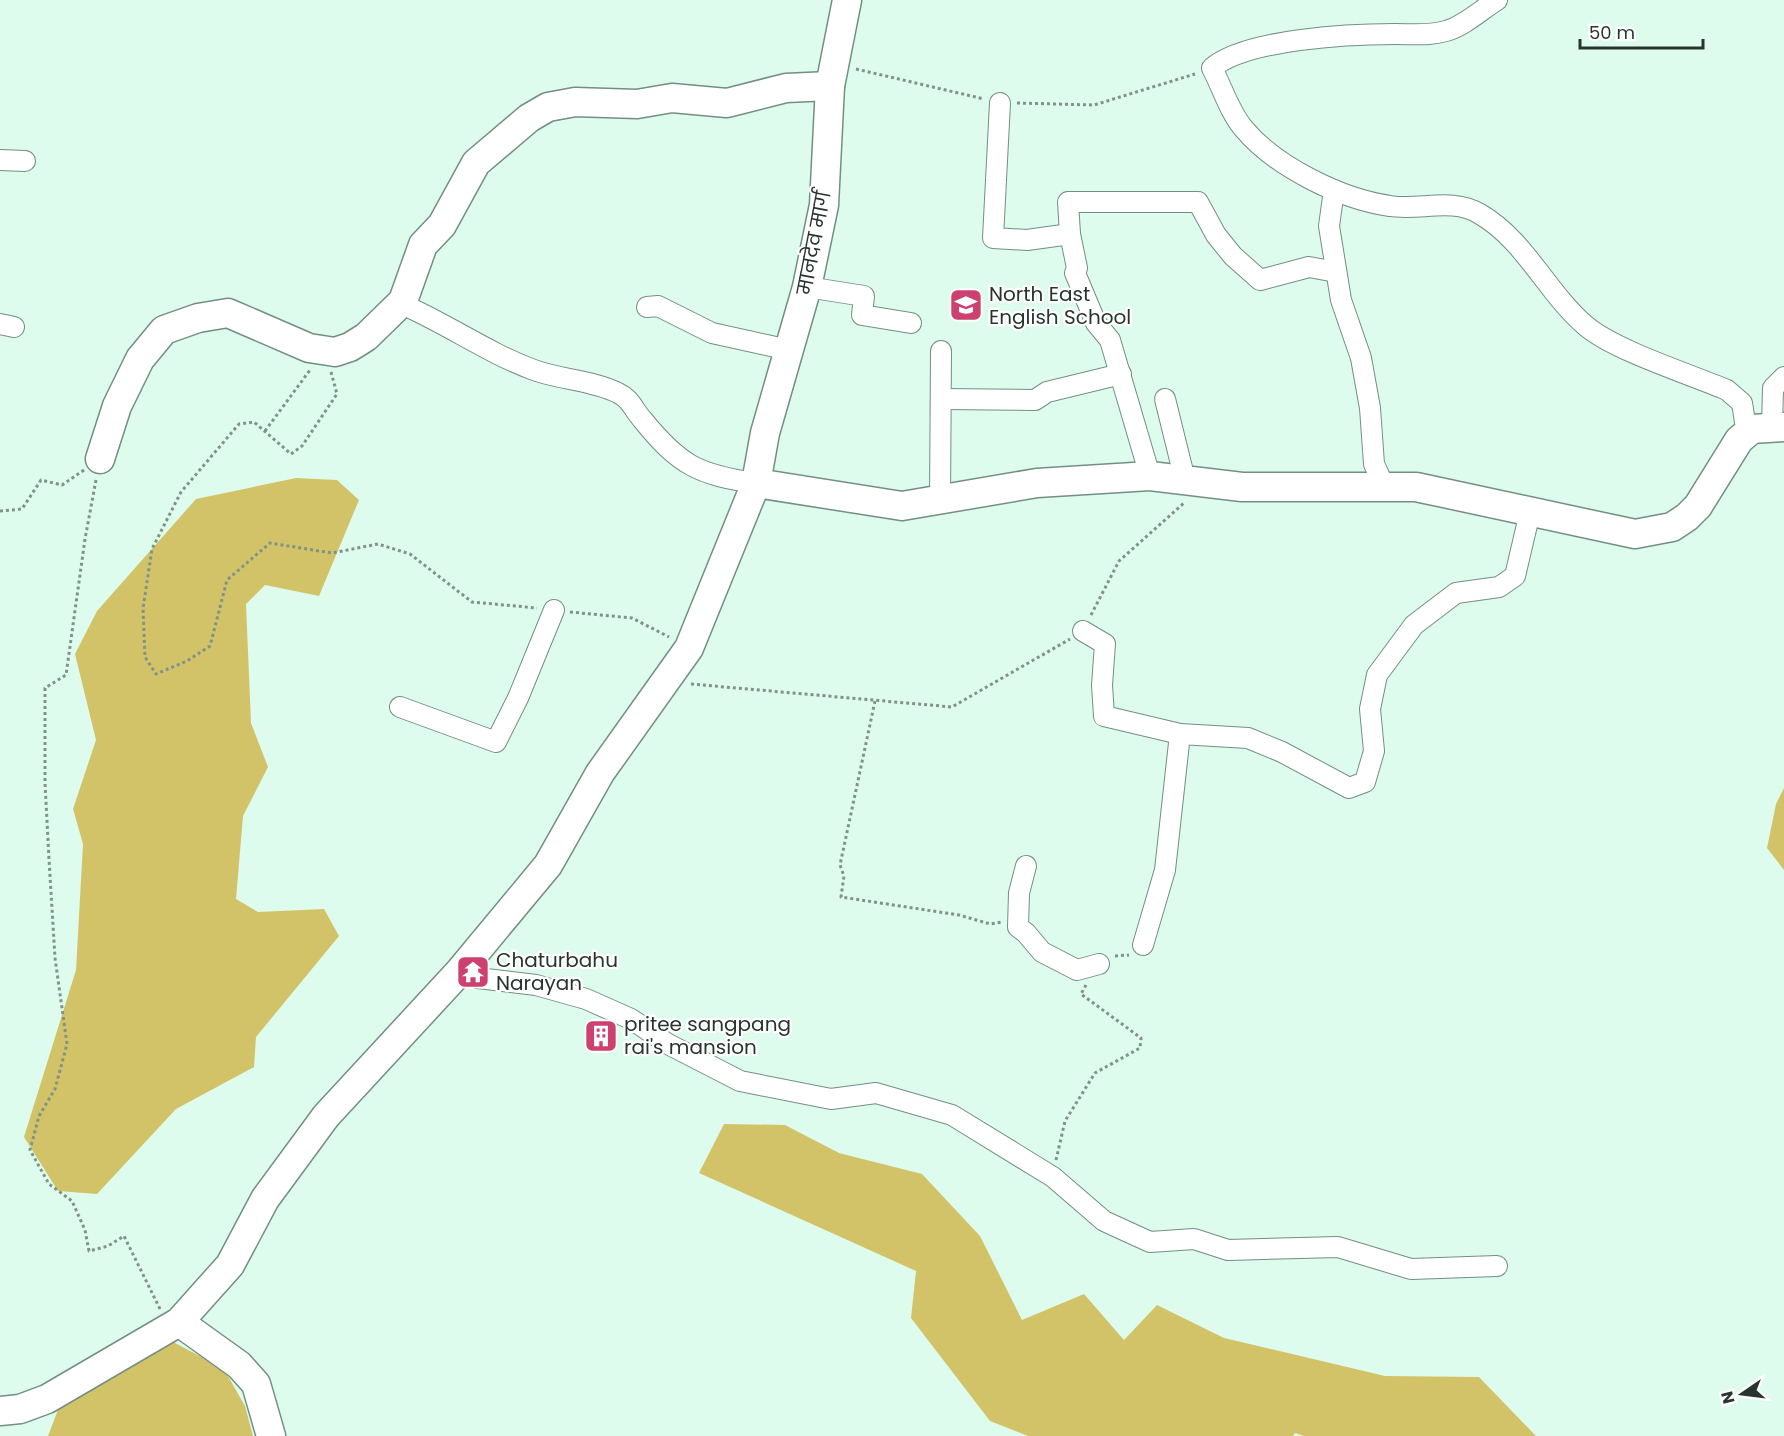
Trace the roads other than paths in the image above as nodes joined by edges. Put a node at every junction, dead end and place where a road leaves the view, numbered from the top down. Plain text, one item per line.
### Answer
1 (847, 0) edge
2 (1497, 0) edge
3 (832, 75) junction
4 (1000, 103) road end
5 (0, 160) edge
6 (25, 161) dead end
7 (1334, 190) junction
8 (1070, 234) junction
9 (1336, 272) junction
10 (807, 287) junction
11 (403, 301) junction
12 (647, 307) dead end
13 (911, 323) dead end
14 (789, 350) junction
15 (941, 351) dead end
16 (1120, 374) junction
17 (1784, 377) edge
18 (941, 399) junction
19 (1165, 399) dead end
20 (1769, 428) edge
21 (100, 459) road end
22 (1150, 476) junction
23 (1192, 481) junction
24 (756, 483) junction
25 (1384, 486) junction
26 (940, 501) junction
27 (1530, 512) junction
28 (554, 610) road end
29 (1083, 632) road end
30 (400, 706) dead end
31 (1180, 734) junction
32 (1026, 866) dead end
33 (1143, 945) road end
34 (1099, 964) road end
35 (460, 971) junction
36 (1497, 1266) dead end
37 (179, 1322) junction
38 (7, 1414) edge
39 (271, 1436) edge

1 - 3 main road, मानदेव मार्ग
2 - 7 street
3 - 10 main road, मानदेव मार्ग
3 - 11 main road
4 - 8 street
5 - 6 street
7 - 9 street
7 - 20 street
8 - 9 street
8 - 16 street
9 - 25 street
10 - 13 street
10 - 14 main road, मानदेव मार्ग
11 - 21 main road
11 - 24 street
12 - 14 street
14 - 24 main road, मानदेव मार्ग
15 - 18 street
16 - 18 street
16 - 22 street
17 - 20 street
18 - 26 street
19 - 23 street
20 - 27 main road
22 - 23 main road
22 - 26 main road
23 - 25 main road
24 - 26 main road
24 - 35 main road, मानदेव मार्ग
25 - 27 main road
27 - 31 street
28 - 30 street
29 - 31 street
31 - 33 street
32 - 34 street
35 - 36 street
35 - 37 main road, मानदेव मार्ग
37 - 38 main road, मानदेव मार्ग
37 - 39 main road

